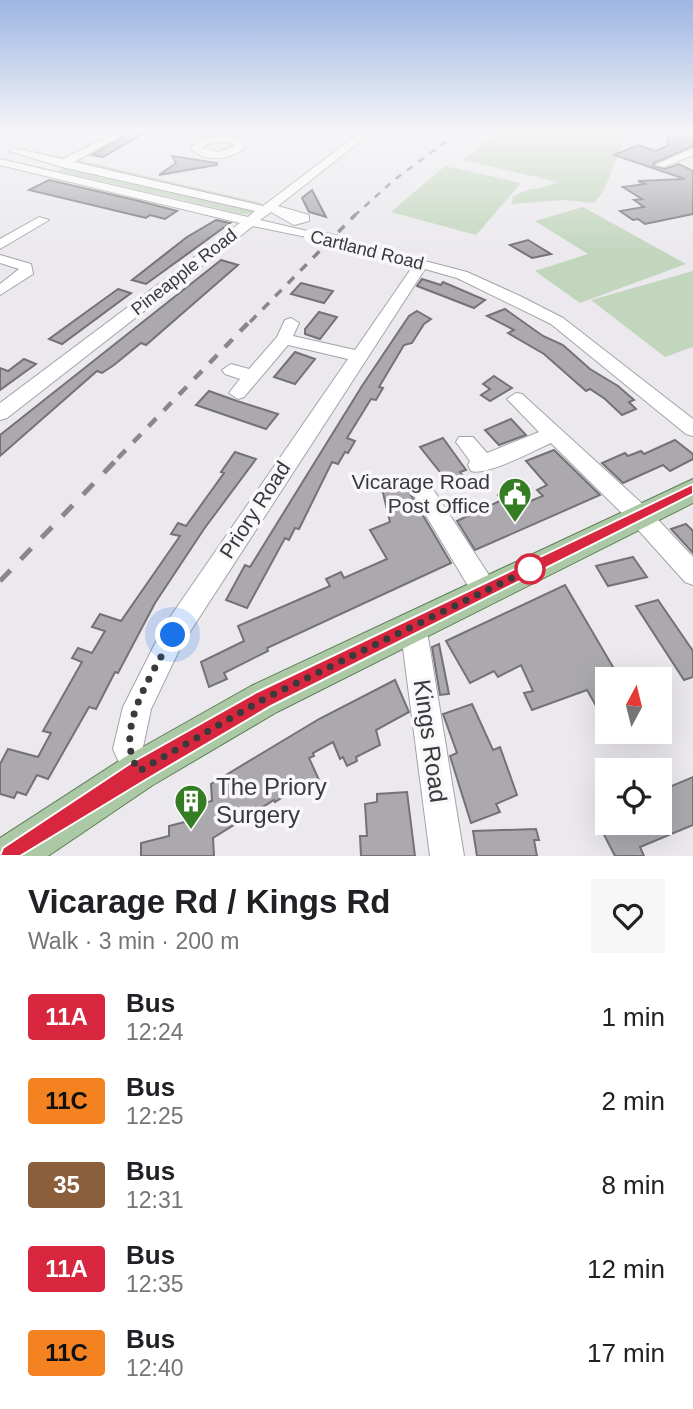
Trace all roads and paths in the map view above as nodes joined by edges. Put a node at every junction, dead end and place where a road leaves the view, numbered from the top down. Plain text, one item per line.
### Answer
1 (45, 172) edge
2 (110, 172) edge
3 (314, 172) edge
4 (267, 208) junction
5 (283, 211) dead end
6 (43, 220) dead end
7 (251, 221) junction
8 (0, 245) edge
9 (0, 259) edge
10 (422, 263) junction
11 (0, 290) edge
12 (288, 331) joint
13 (357, 356) junction
14 (231, 370) dead end
15 (251, 376) junction
16 (238, 393) dead end
17 (516, 399) dead end
18 (0, 413) edge
19 (693, 429) edge
20 (554, 435) junction
21 (466, 442) dead end
22 (421, 489) dead end
23 (693, 490) edge
24 (640, 516) junction
25 (693, 574) edge
26 (485, 591) junction
27 (413, 625) junction
28 (139, 771) junction
29 (11, 856) edge
30 (447, 856) edge

1 - 7 street, Cartland Road
2 - 4 street, Cartland Road
3 - 4 street, Pineapple Road
4 - 5 street, Cartland Road
4 - 7 street, Pineapple Road
6 - 8 street
7 - 10 street, Cartland Road, bridge
7 - 18 street, Pineapple Road
9 - 11 street
10 - 13 street, Priory Road
10 - 19 street, Cartland Road
12 - 13 street
12 - 15 street
13 - 28 street, Priory Road
14 - 15 street
15 - 16 street
17 - 20 street
20 - 21 street
20 - 24 street
22 - 26 street
23 - 24 main road
24 - 25 street
24 - 26 main road
26 - 27 main road
27 - 28 main road
27 - 30 street, Kings Road
28 - 29 main road

